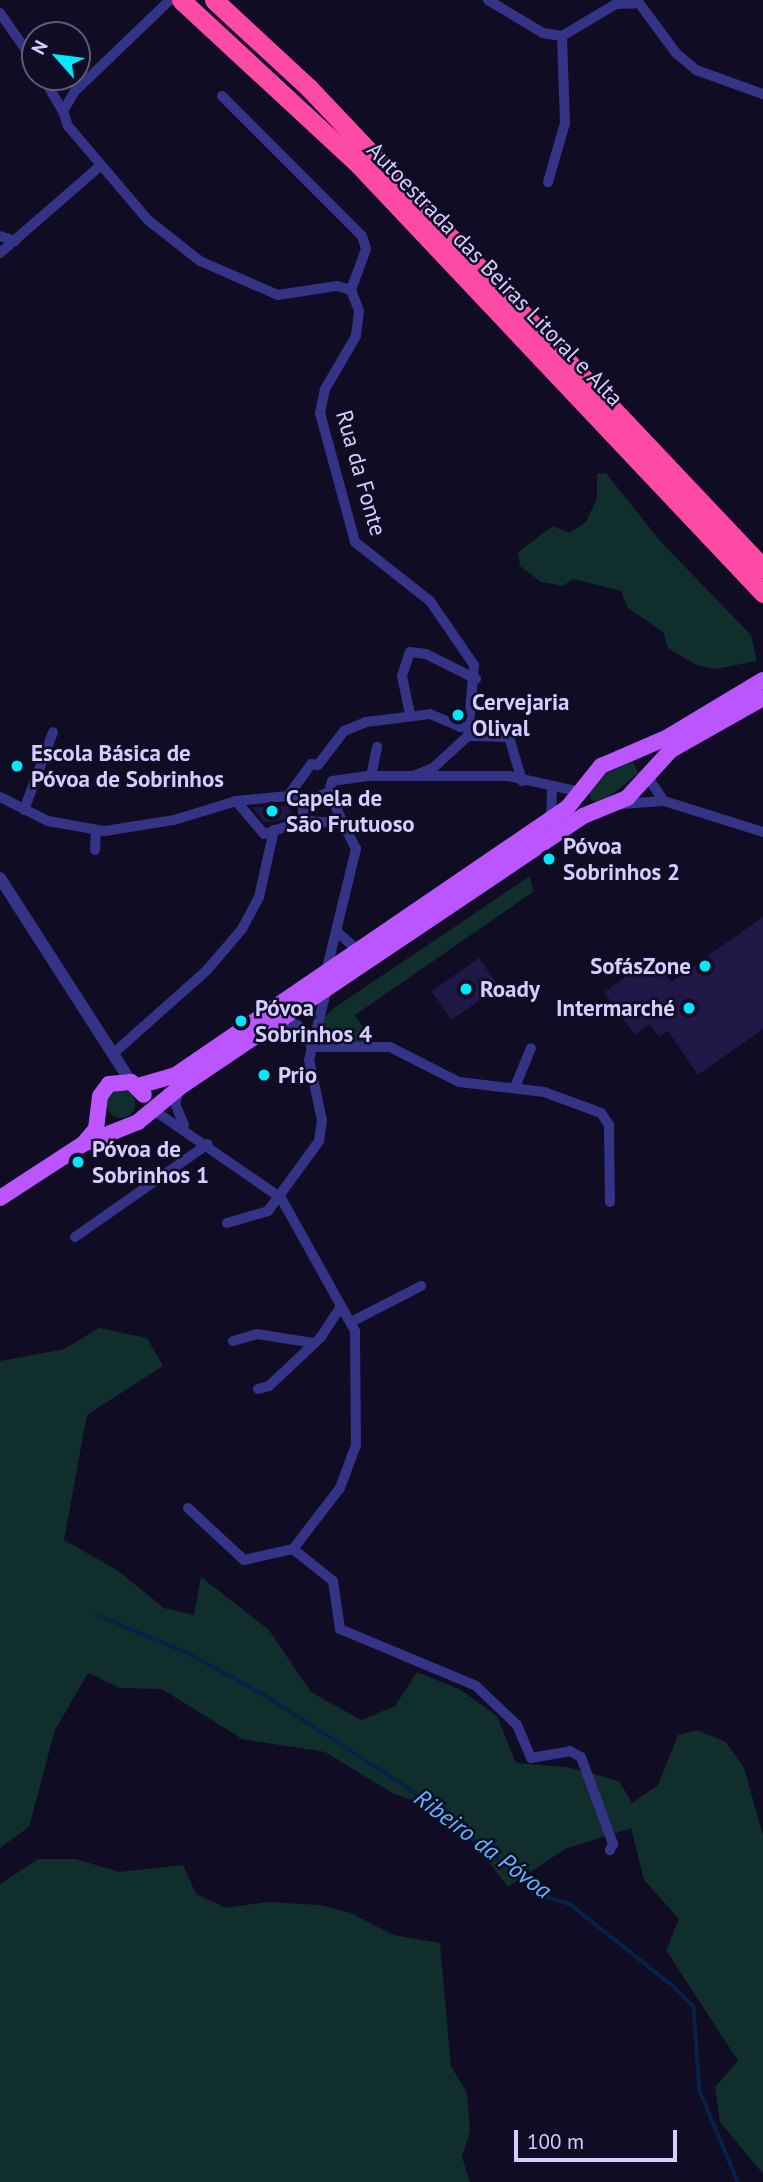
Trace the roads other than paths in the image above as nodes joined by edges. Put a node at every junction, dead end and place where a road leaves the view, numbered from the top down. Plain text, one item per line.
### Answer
1 (170, 0) edge
2 (181, 0) edge
3 (214, 0) edge
4 (488, 0) edge
5 (0, 13) edge
6 (562, 36) junction
7 (21, 43) edge
8 (51, 91) edge
9 (763, 94) edge
10 (222, 96) dead end
11 (63, 111) junction
12 (100, 166) junction
13 (548, 182) dead end
14 (0, 236) edge
15 (15, 242) junction
16 (0, 253) edge
17 (351, 290) junction
18 (763, 568) edge
19 (763, 593) edge
20 (476, 675) junction
21 (763, 680) edge
22 (763, 698) edge
23 (410, 714) junction
24 (468, 731) junction
25 (53, 732) dead end
26 (377, 747) dead end
27 (633, 752) junction
28 (318, 765) junction
29 (648, 773) junction
30 (371, 776) junction
31 (413, 776) junction
32 (522, 781) junction
33 (330, 786) junction
34 (552, 787) junction
35 (581, 793) junction
36 (288, 796) junction
37 (0, 797) edge
38 (236, 801) junction
39 (664, 801) junction
40 (303, 804) junction
41 (618, 804) junction
42 (24, 810) junction
43 (595, 813) junction
44 (551, 818) junction
45 (303, 821) junction
46 (343, 822) junction
47 (96, 830) junction
48 (274, 830) junction
49 (763, 832) edge
50 (95, 850) dead end
51 (0, 878) edge
52 (337, 932) junction
53 (358, 950) junction
54 (326, 972) junction
55 (327, 990) junction
56 (278, 1022) junction
57 (312, 1047) junction
58 (531, 1048) dead end
59 (115, 1052) junction
60 (109, 1084) junction
61 (134, 1084) junction
62 (180, 1087) junction
63 (515, 1087) junction
64 (99, 1112) junction
65 (147, 1113) junction
66 (123, 1128) junction
67 (186, 1128) junction
68 (83, 1144) junction
69 (208, 1144) junction
70 (0, 1198) edge
71 (281, 1198) junction
72 (610, 1202) dead end
73 (226, 1223) dead end
74 (75, 1237) dead end
75 (421, 1286) dead end
76 (340, 1308) junction
77 (351, 1322) junction
78 (233, 1341) dead end
79 (314, 1343) junction
80 (258, 1389) dead end
81 (188, 1508) dead end
82 (293, 1549) junction
83 (610, 1850) dead end

1 - 11 street
2 - 19 highway, Autoestrada das Beiras Litoral e Alta
3 - 18 highway, Autoestrada das Beiras Litoral e Alta
4 - 6 street
5 - 7 street
6 - 9 street
6 - 13 street
8 - 11 street
10 - 17 street
11 - 12 street
12 - 15 street
12 - 17 street
14 - 15 street
15 - 16 street
17 - 20 street, Rua da Fonte
20 - 23 street
20 - 24 street
21 - 27 main road
22 - 29 main road
23 - 24 street
23 - 28 street
24 - 31 street
24 - 32 street
25 - 42 street
26 - 30 street
27 - 29 main road
27 - 35 main road
28 - 33 street
28 - 36 street
29 - 39 street
29 - 41 main road
30 - 31 street
30 - 33 street
31 - 32 street
32 - 34 street
33 - 40 street
33 - 46 street
34 - 35 street
34 - 44 street
35 - 43 main road
35 - 44 main road
36 - 38 street
36 - 40 street
37 - 42 street
38 - 47 street
38 - 48 street
39 - 41 street
39 - 49 street
40 - 45 street
41 - 43 main road
42 - 47 street
43 - 55 main road
44 - 53 main road
45 - 46 street
45 - 48 street
46 - 52 street
47 - 50 street
48 - 59 street
51 - 59 street
52 - 53 street
52 - 54 street
53 - 54 main road
54 - 61 main road
55 - 56 main road
55 - 57 street
56 - 57 street
56 - 62 main road
57 - 63 street
57 - 71 street
58 - 63 street
59 - 60 street
59 - 61 street
60 - 61 main road
60 - 64 main road
61 - 65 main road
62 - 65 main road
62 - 67 street
63 - 72 street
64 - 66 main road
64 - 68 main road
65 - 66 main road
65 - 67 street
66 - 68 main road
67 - 69 street
68 - 70 main road
69 - 71 street
69 - 74 street
71 - 73 street
71 - 76 street
75 - 77 street
76 - 77 street
76 - 79 street
77 - 82 street
78 - 79 street
79 - 80 street
81 - 82 street
82 - 83 street

